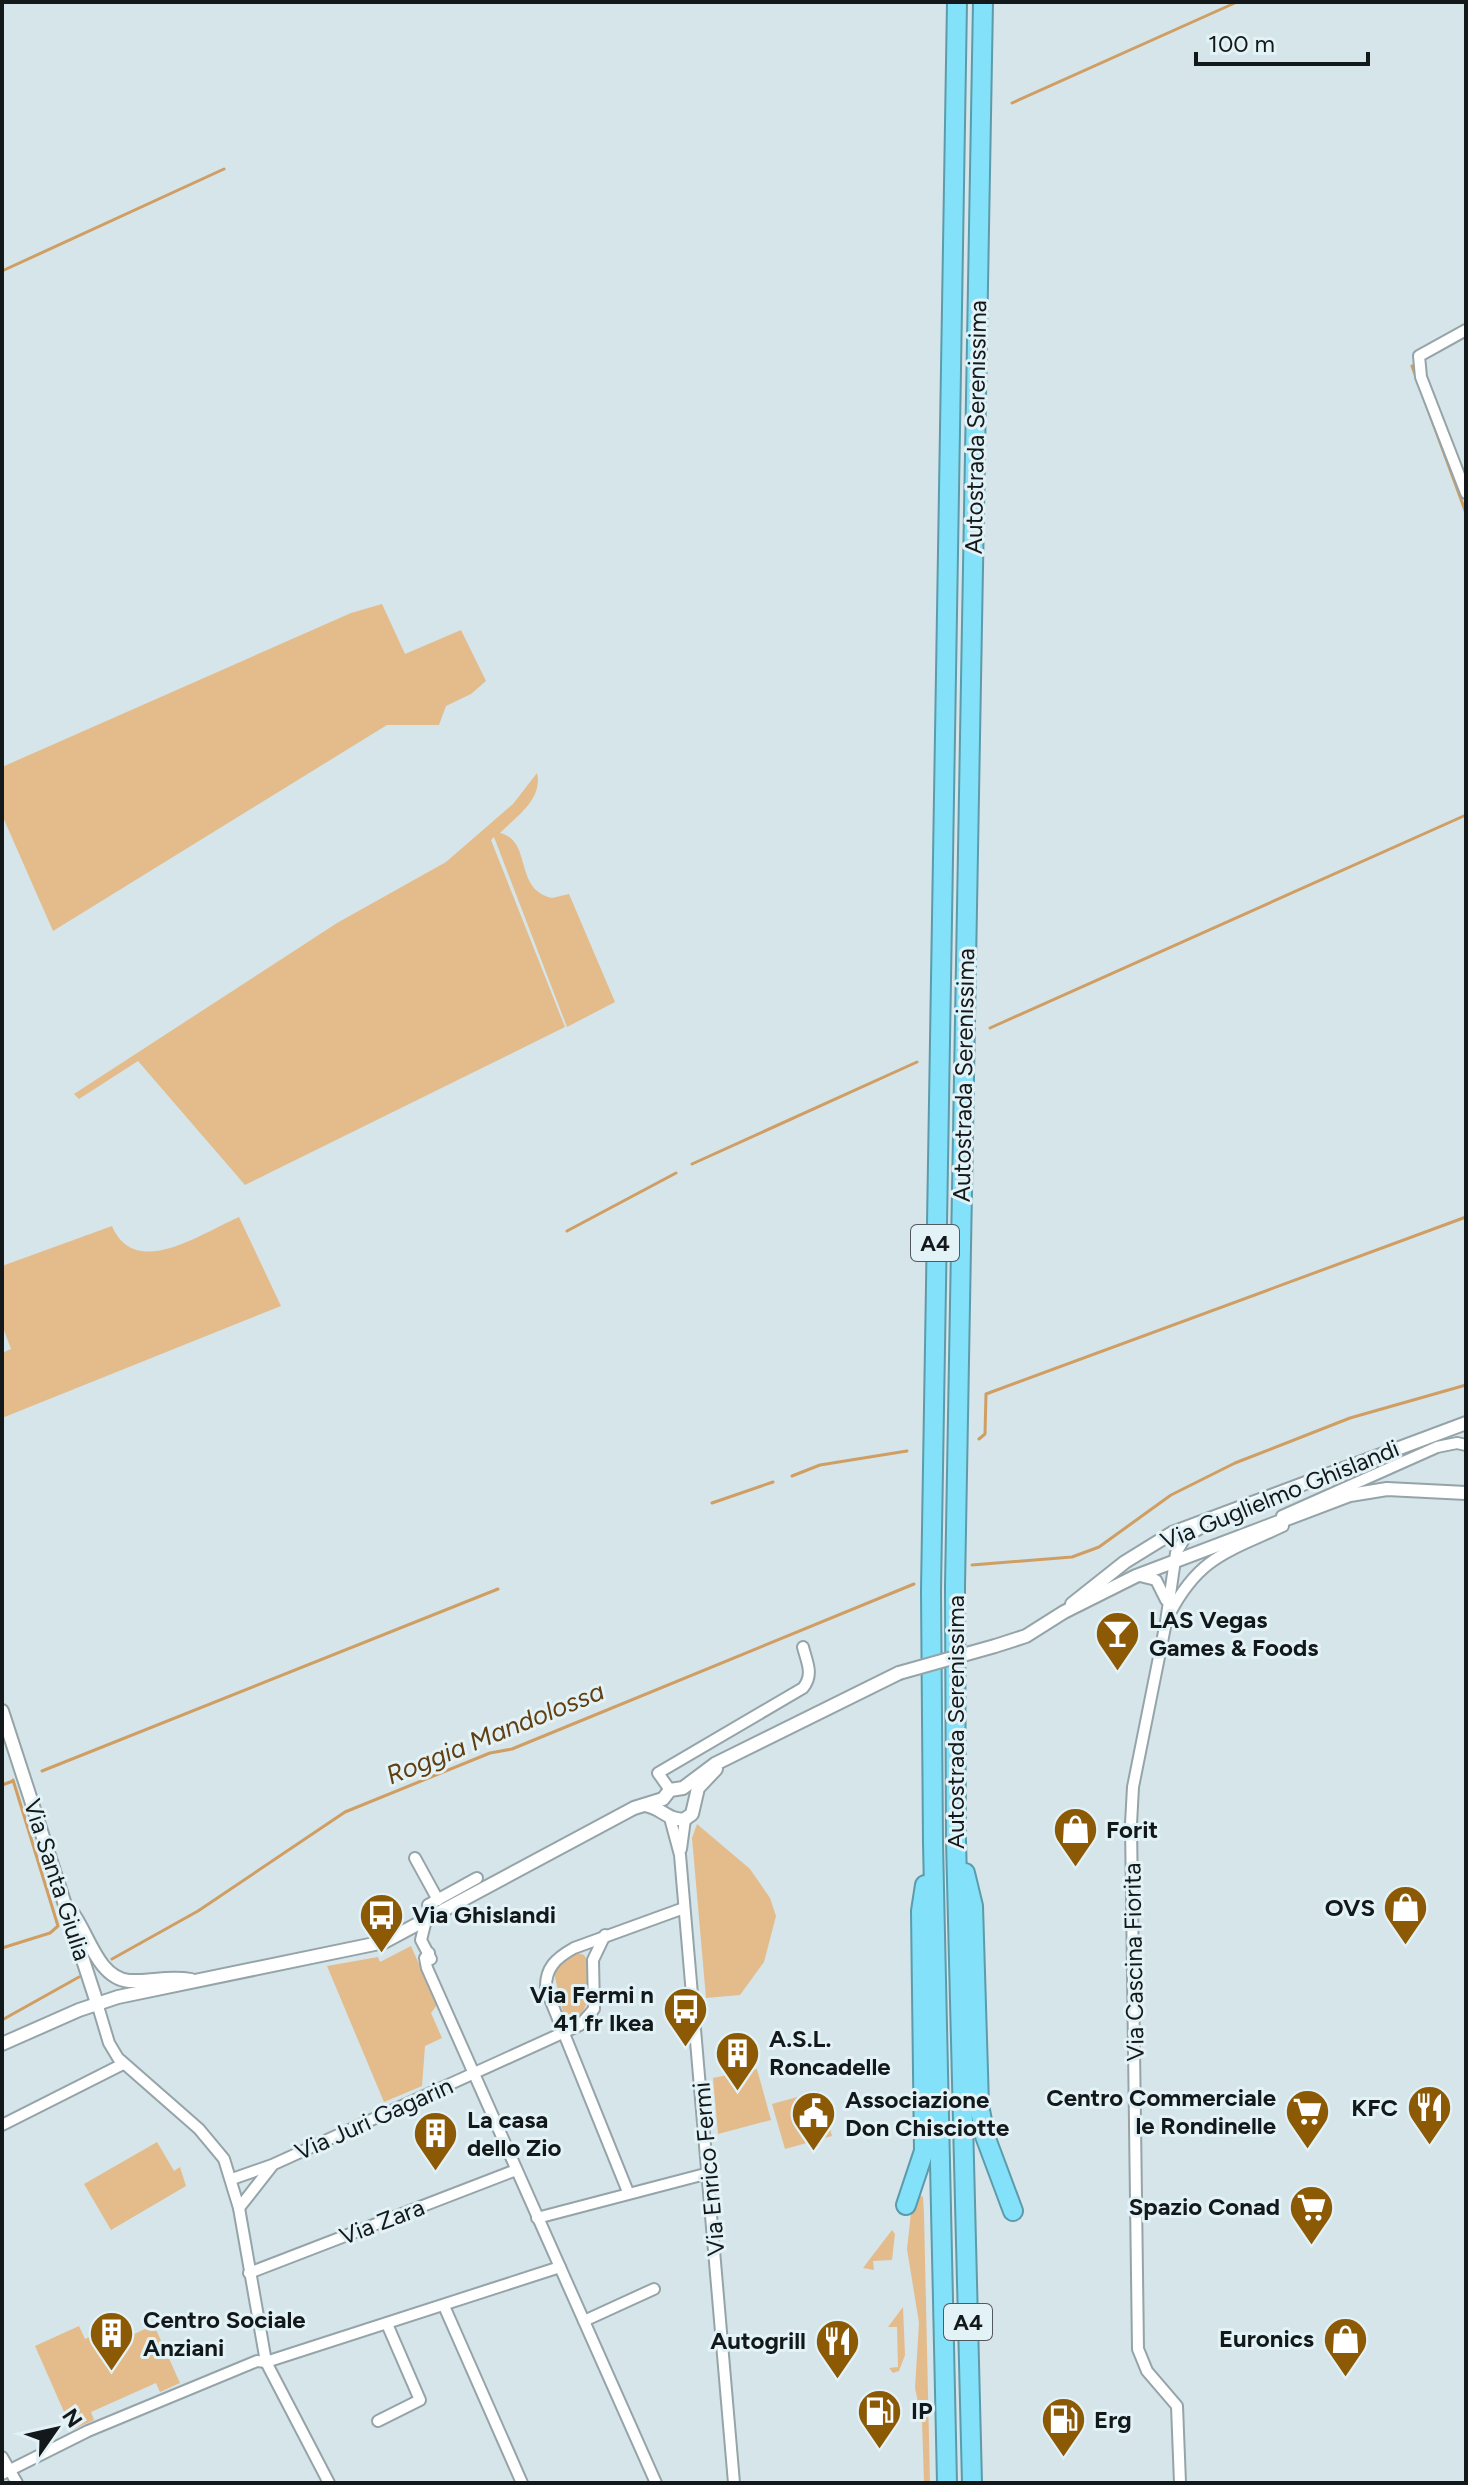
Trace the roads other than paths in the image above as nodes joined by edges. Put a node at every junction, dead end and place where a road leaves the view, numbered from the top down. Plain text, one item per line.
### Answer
1 (957, 2) edge
2 (983, 2) edge
3 (1466, 330) edge
4 (1466, 493) edge
5 (1466, 1423) edge
6 (1466, 1445) edge
7 (1466, 1493) edge
8 (1332, 1502) junction
9 (1214, 1520) junction
10 (1267, 1525) junction
11 (1185, 1538) junction
12 (1195, 1553) junction
13 (1174, 1563) junction
14 (1136, 1576) junction
15 (1064, 1612) junction
16 (1166, 1622) junction
17 (803, 1647) dead end
18 (2, 1711) edge
19 (730, 1757) junction
20 (694, 1798) junction
21 (670, 1802) junction
22 (685, 1819) junction
23 (956, 1840) junction
24 (933, 1843) junction
25 (680, 1855) junction
26 (415, 1858) dead end
27 (477, 1878) dead end
28 (438, 1900) junction
29 (64, 1902) junction
30 (684, 1908) junction
31 (430, 1918) junction
32 (605, 1935) junction
33 (574, 1948) junction
34 (593, 1960) junction
35 (197, 1981) junction
36 (97, 2003) junction
37 (564, 2032) junction
38 (2, 2044) edge
39 (123, 2064) junction
40 (475, 2073) junction
41 (2, 2125) edge
42 (272, 2165) junction
43 (516, 2170) junction
44 (709, 2173) junction
45 (232, 2179) junction
46 (628, 2192) junction
47 (906, 2205) dead end
48 (239, 2208) junction
49 (1013, 2211) dead end
50 (537, 2218) junction
51 (560, 2267) junction
52 (249, 2273) junction
53 (654, 2289) dead end
54 (444, 2306) junction
55 (584, 2321) junction
56 (387, 2324) junction
57 (266, 2362) junction
58 (378, 2421) dead end
59 (2, 2457) edge
60 (6, 2472) edge
61 (17, 2483) edge
62 (329, 2483) edge
63 (522, 2483) edge
64 (656, 2483) edge
65 (734, 2483) edge
66 (947, 2483) edge
67 (972, 2483) edge
68 (1180, 2483) edge

1 - 24 highway, Autostrada Serenissima / A4
2 - 23 highway, Autostrada Serenissima / A4
3 - 4 street
5 - 9 street, Via Guglielmo Ghislandi
6 - 10 street
7 - 8 street, Via Guglielmo Ghislandi
8 - 10 street, Via Guglielmo Ghislandi
8 - 16 street
9 - 11 street
9 - 15 street, Via Guglielmo Ghislandi
10 - 12 street, Via Guglielmo Ghislandi
11 - 12 street
11 - 13 street
12 - 13 street, Via Guglielmo Ghislandi
13 - 14 street, Via Guglielmo Ghislandi
13 - 16 street
14 - 15 street, Via Guglielmo Ghislandi
14 - 16 street
15 - 19 street, Via Guglielmo Ghislandi, bridge
16 - 68 street, Via Cascina Fiorita
17 - 21 street
18 - 29 street, Via Santa Giulia
19 - 20 street, Via Guglielmo Ghislandi
19 - 21 street, Via Guglielmo Ghislandi
20 - 21 street
20 - 22 street, Via Guglielmo Ghislandi
21 - 22 street
21 - 25 street, Via Enrico Fermi
21 - 31 street
22 - 25 street, Via Enrico Fermi
23 - 49 highway
23 - 67 highway, Autostrada Serenissima / A4
24 - 47 highway
24 - 66 highway, Autostrada Serenissima / A4
25 - 30 street, Via Enrico Fermi
26 - 28 street
27 - 28 street
28 - 31 street
29 - 35 street
29 - 36 street, Via Santa Giulia
30 - 32 street
30 - 44 street, Via Enrico Fermi
31 - 35 street
31 - 40 street
32 - 33 street
32 - 34 street
33 - 34 street
33 - 37 street
34 - 37 street, Via Juri Gagarin
35 - 36 street
36 - 38 street
36 - 39 street
37 - 40 street, Via Juri Gagarin
37 - 46 street
39 - 41 street
39 - 45 street
40 - 42 street, Via Juri Gagarin
40 - 43 street
42 - 45 street, Via Juri Gagarin
42 - 48 street, Via Juri Gagarin
43 - 50 street
43 - 52 street, Via Zara
44 - 46 street
44 - 65 street, Via Enrico Fermi
45 - 48 street
46 - 50 street
48 - 52 street
50 - 51 street
51 - 54 street
51 - 55 street
52 - 57 street
53 - 55 street
54 - 56 street
54 - 63 street
55 - 64 street
56 - 57 street
56 - 58 street
57 - 60 street
57 - 62 street
59 - 60 street
60 - 61 street

